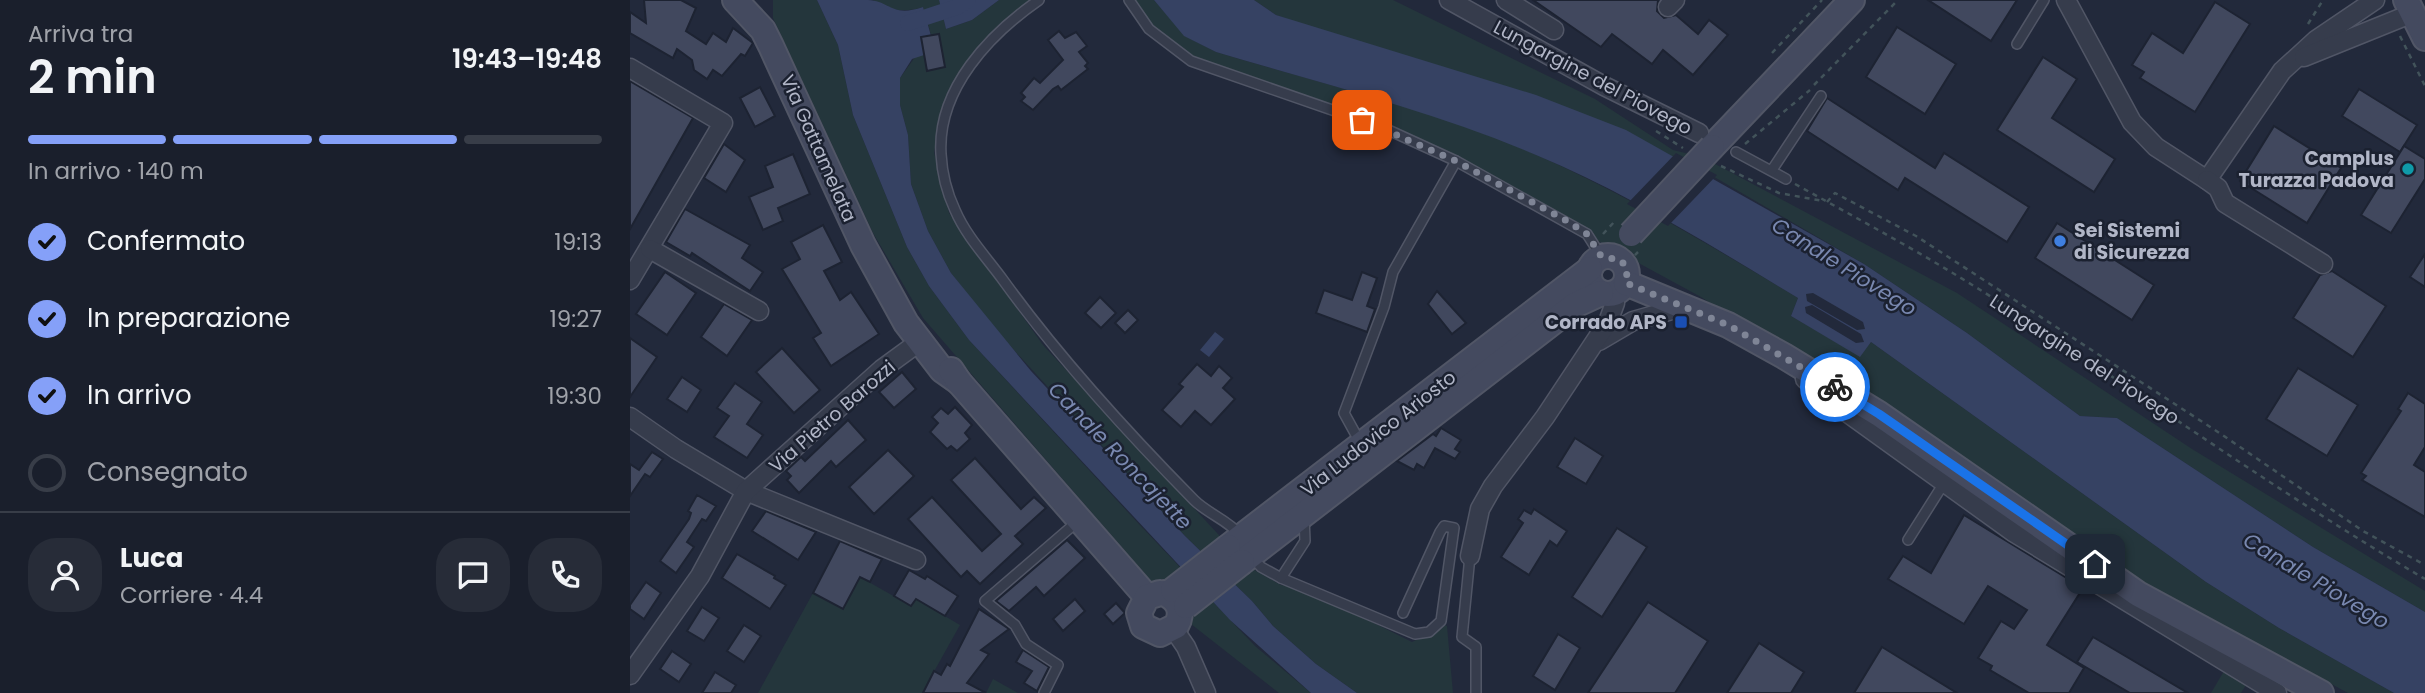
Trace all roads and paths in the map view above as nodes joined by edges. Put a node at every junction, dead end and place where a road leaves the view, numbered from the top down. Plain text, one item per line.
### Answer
1 (736, 0) edge
2 (1039, 0) edge
3 (1129, 0) edge
4 (1449, 0) edge
5 (1506, 0) edge
6 (1852, 0) edge
7 (1898, 0) edge
8 (2044, 0) edge
9 (2066, 0) edge
10 (2375, 0) edge
11 (2410, 7) edge
12 (1554, 30) dead end
13 (2413, 38) edge
14 (2017, 44) dead end
15 (2294, 61) junction
16 (630, 68) edge
17 (2425, 86) edge
18 (1821, 96) dead end
19 (1716, 144) junction
20 (1456, 161) junction
21 (1772, 170) junction
22 (1786, 179) joint
23 (2207, 180) junction
24 (1827, 202) junction
25 (1638, 240) junction
26 (650, 249) junction
27 (1602, 261) junction
28 (2323, 264) dead end
29 (630, 280) edge
30 (1620, 285) junction
31 (896, 302) junction
32 (1686, 306) junction
33 (759, 311) dead end
34 (919, 342) junction
35 (1591, 347) junction
36 (1784, 356) junction
37 (959, 382) junction
38 (630, 417) edge
39 (1362, 445) junction
40 (1944, 483) junction
41 (746, 491) junction
42 (1303, 514) junction
43 (1079, 520) junction
44 (1909, 540) dead end
45 (1240, 550) junction
46 (1470, 556) joint
47 (916, 560) dead end
48 (2425, 565) edge
49 (1281, 578) junction
50 (2425, 579) edge
51 (1171, 604) junction
52 (1403, 613) dead end
53 (630, 675) edge
54 (1044, 693) edge
55 (1206, 693) edge
56 (1476, 693) edge
57 (2277, 693) edge
58 (2321, 693) edge

1 - 31 main road, Via Gattamelata
2 - 45 lane
3 - 20 lane
4 - 19 street, Lungargine del Piovego
5 - 12 street
6 - 19 main road
7 - 19 path
8 - 14 lane
9 - 23 street
10 - 15 street
11 - 13 main road
11 - 15 street
13 - 17 path
15 - 23 street
16 - 26 street
18 - 21 lane
19 - 21 lane, Lungargine del Piovego
19 - 25 main road, Via Ludovico Ariosto, bridge
20 - 27 lane
20 - 39 lane
21 - 22 lane, Lungargine del Piovego
22 - 24 path, Lungargine del Piovego
23 - 28 street
24 - 48 path
24 - 50 path, Lungargine del Piovego
25 - 27 main road, Via Ludovico Ariosto
25 - 30 path
26 - 29 street
26 - 33 street
27 - 30 main road
27 - 30 main road
27 - 39 main road, Via Ludovico Ariosto
30 - 32 main road
30 - 35 street
30 - 42 main road, Via Ludovico Ariosto
31 - 34 main road, Via Gattamelata
31 - 37 main road, Via Gattamelata
32 - 35 street
32 - 36 main road
34 - 37 main road, Via Gattamelata
34 - 41 street, Via Pietro Barozzi
35 - 46 street
36 - 40 street
36 - 58 main road
37 - 43 main road, Via Gattamelata
38 - 41 street, Via Pietro Barozzi
39 - 45 main road, Via Ludovico Ariosto
40 - 44 lane
40 - 57 street
41 - 47 street, Via Pietro Barozzi
41 - 53 street, Via Pietro Barozzi
42 - 45 main road, Via Ludovico Ariosto
42 - 49 lane
43 - 51 main road, Via Gattamelata
43 - 54 lane
45 - 49 lane
45 - 51 main road, Via Ludovico Ariosto, bridge
46 - 56 lane
49 - 52 lane
51 - 55 street, Via Gattamelata

